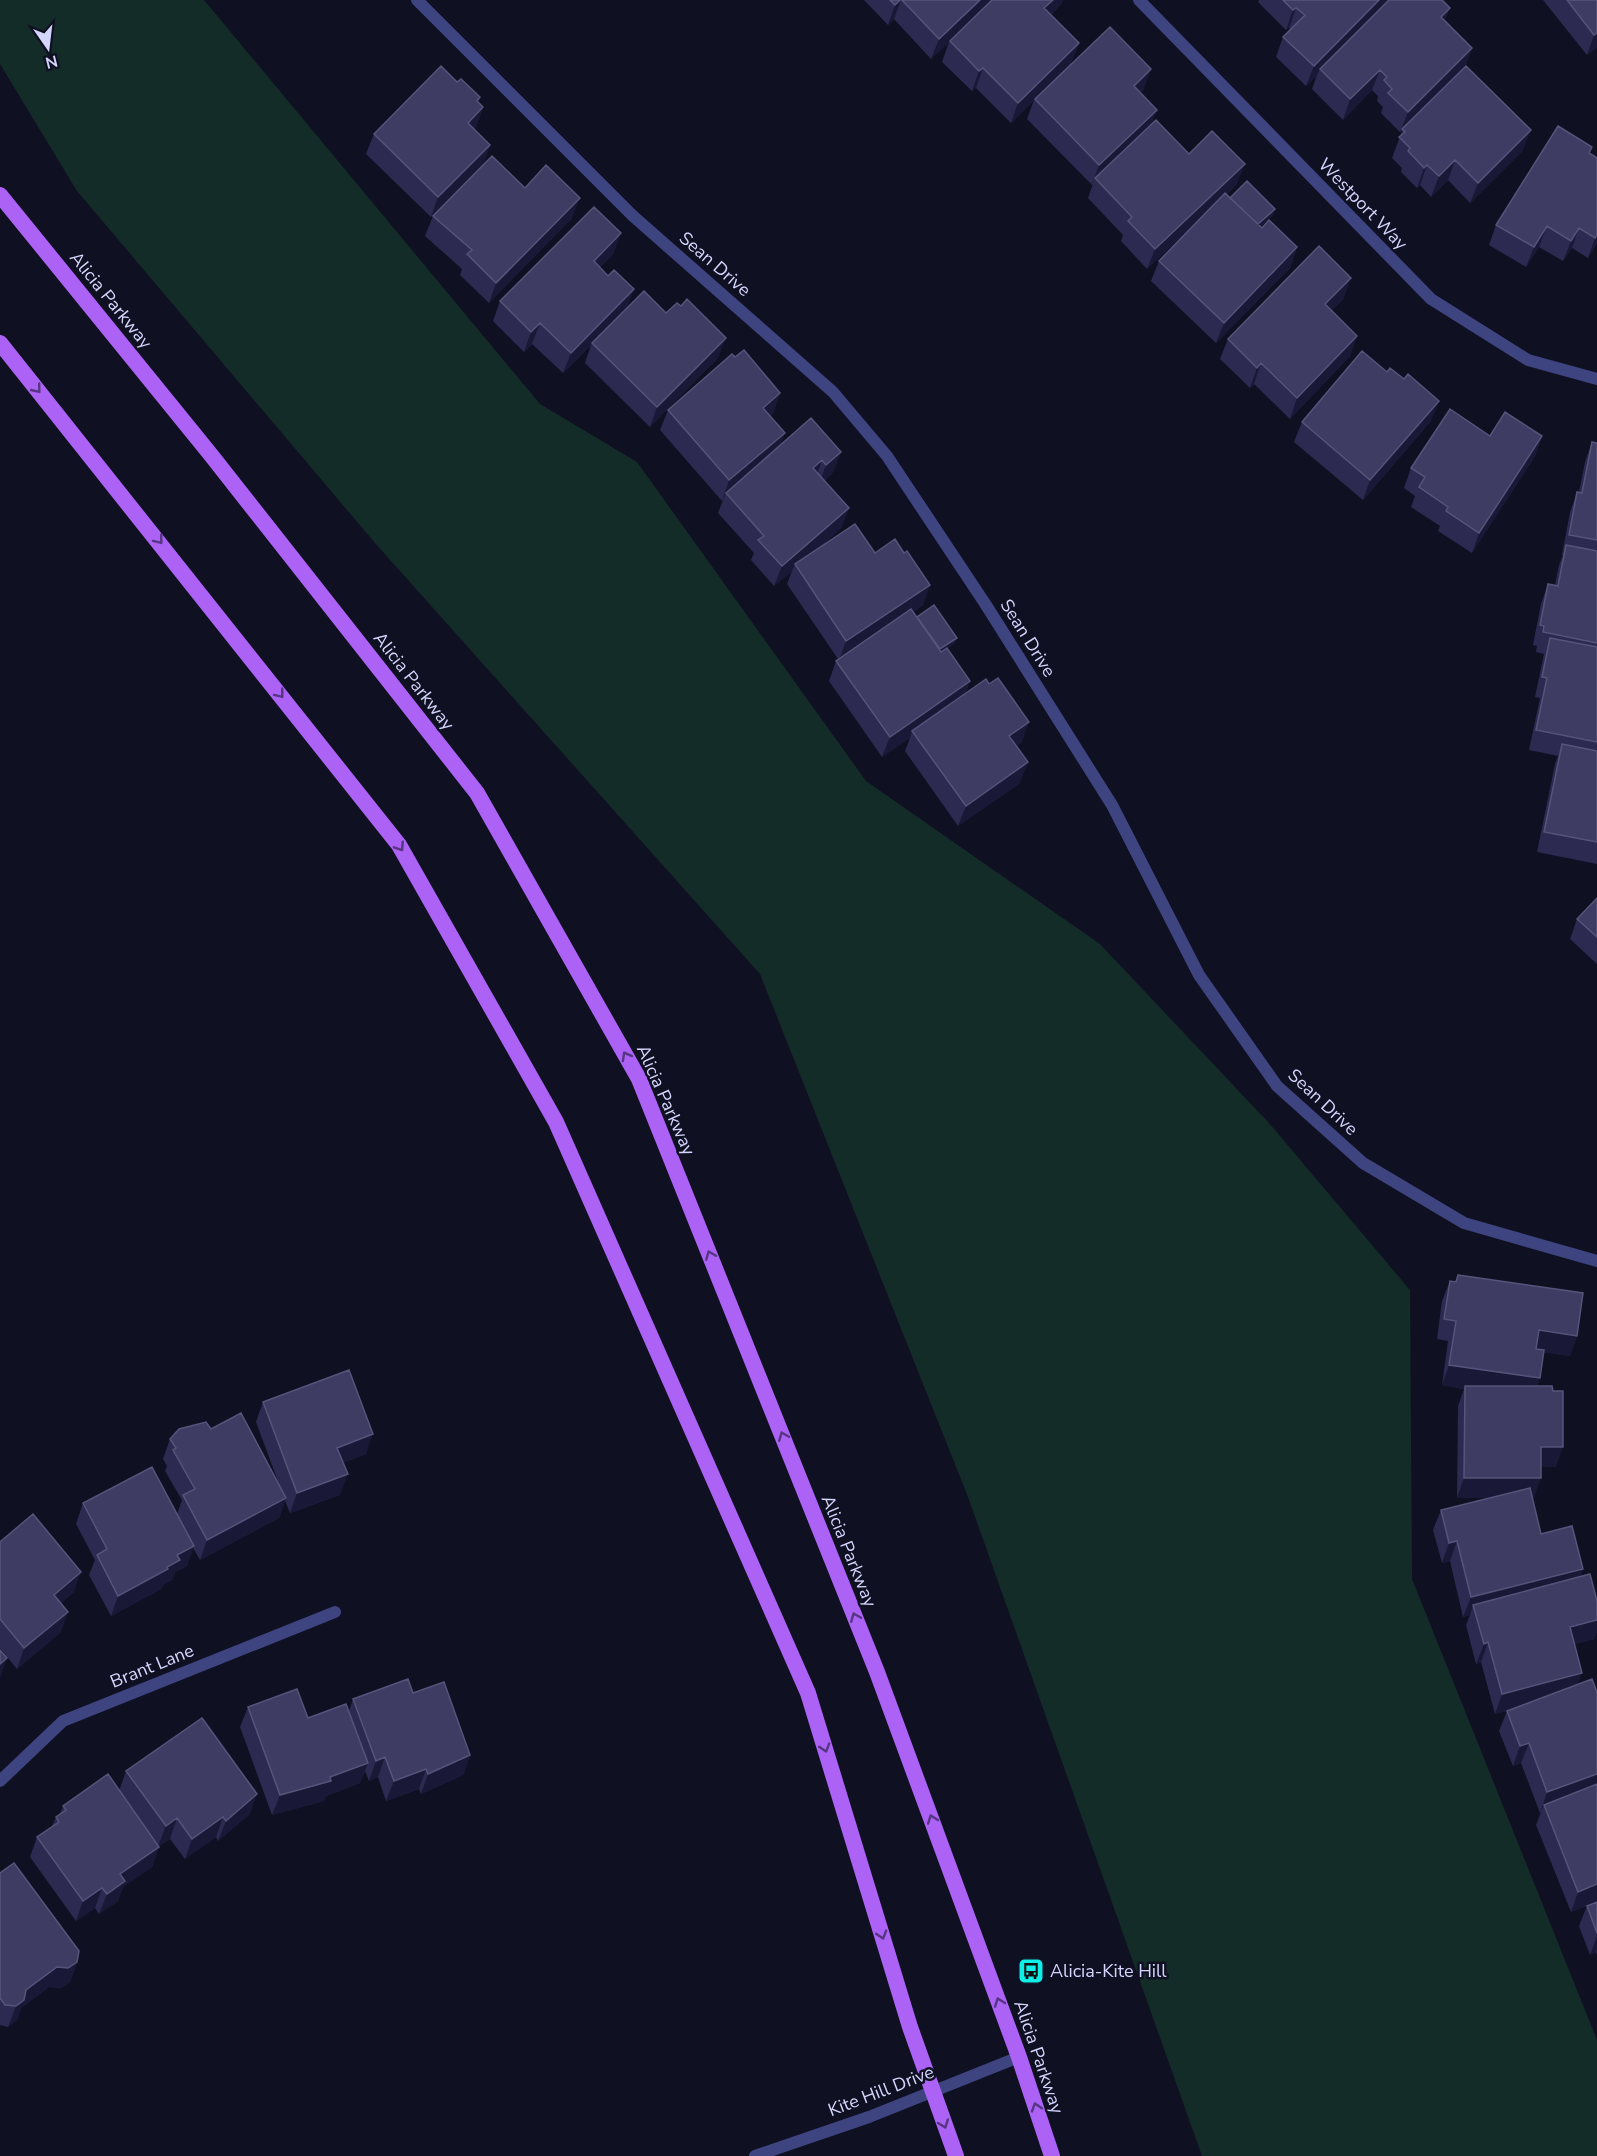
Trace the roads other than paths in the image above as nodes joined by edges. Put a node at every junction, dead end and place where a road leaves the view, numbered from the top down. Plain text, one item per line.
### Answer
1 (417, 0) edge
2 (1139, 0) edge
3 (0, 195) edge
4 (0, 343) edge
5 (1597, 379) edge
6 (1597, 1261) edge
7 (336, 1612) dead end
8 (0, 1780) edge
9 (1019, 2057) junction
10 (933, 2091) junction
11 (755, 2156) edge
12 (956, 2156) edge
13 (1052, 2156) edge

1 - 6 street, Sean Drive
2 - 5 street, Westport Way
9 -> 3 main road, Alicia Parkway
4 -> 10 main road
7 - 8 street, Brant Lane
9 - 10 street, Kite Hill Drive
13 -> 9 main road, Alicia Parkway
10 - 11 street, Kite Hill Drive
10 -> 12 main road

